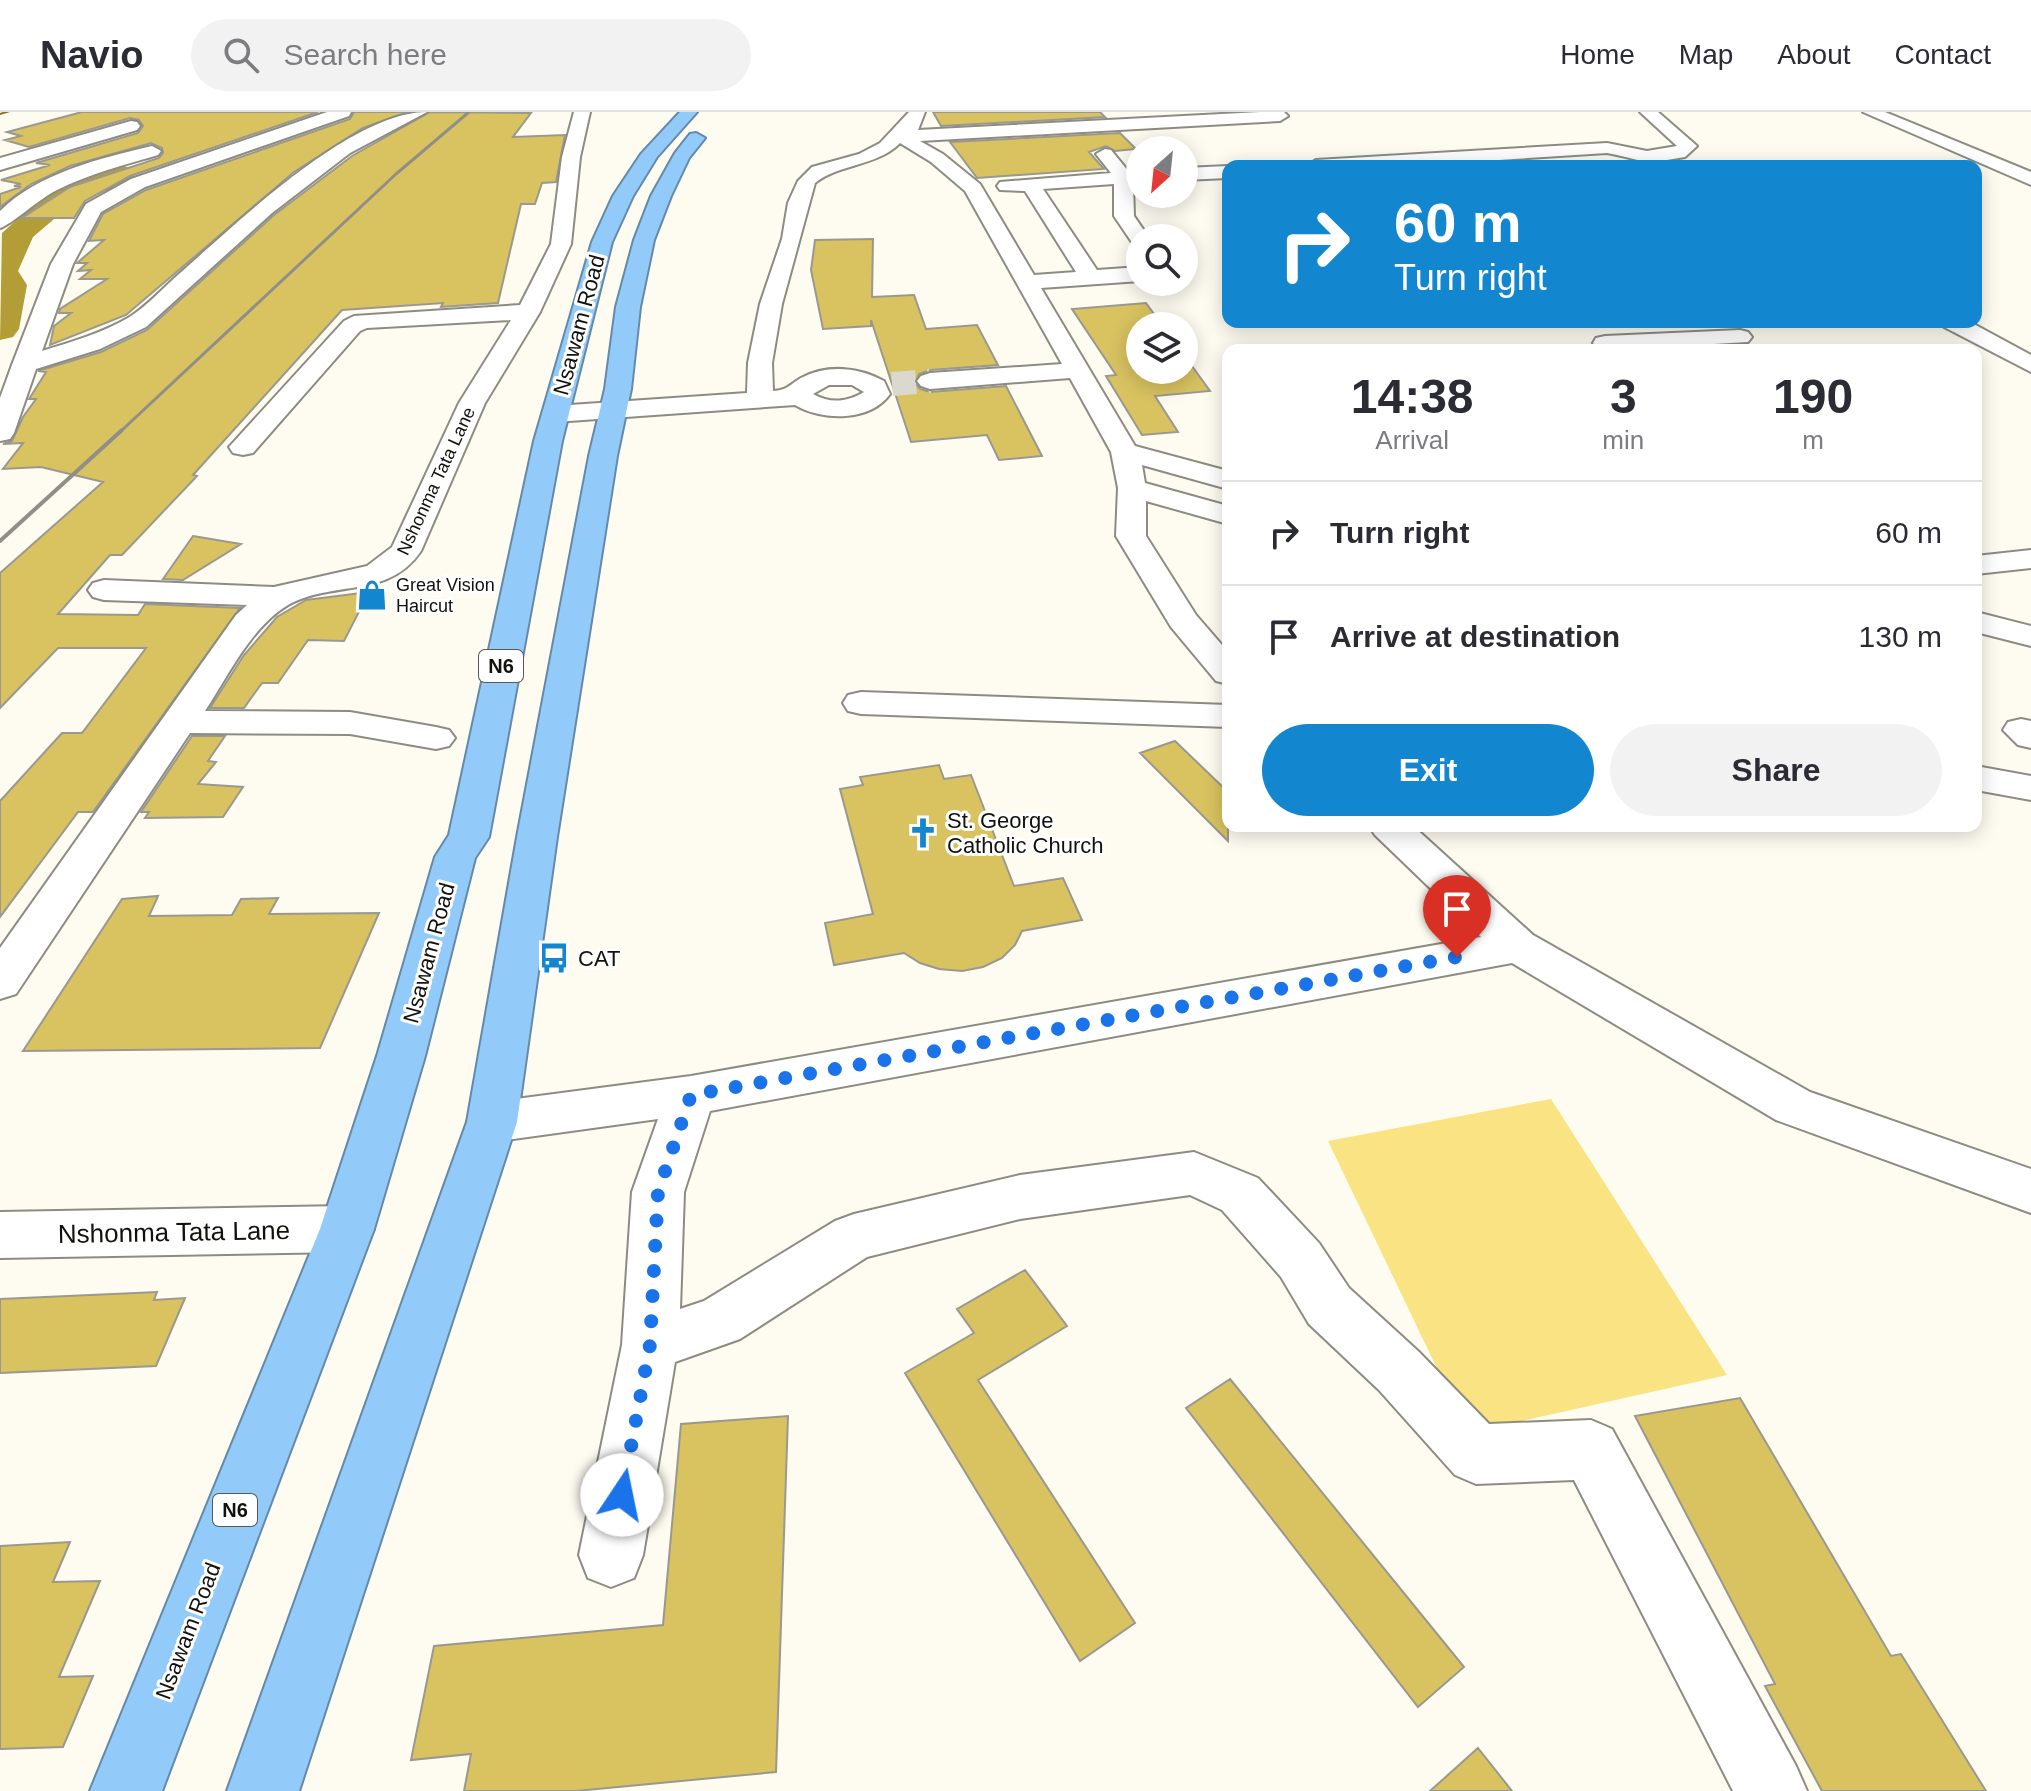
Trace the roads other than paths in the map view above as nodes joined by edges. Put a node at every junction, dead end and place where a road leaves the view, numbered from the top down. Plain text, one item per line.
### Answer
1 (343, 112) edge
2 (419, 112) edge
3 (582, 112) edge
4 (1010, 112) edge
5 (1648, 112) edge
6 (1871, 112) edge
7 (692, 113) edge
8 (1201, 116) edge
9 (87, 118) dead end
10 (1282, 118) edge
11 (1093, 122) edge
12 (905, 125) edge
13 (1020, 130) junction
14 (174, 144) dead end
15 (1648, 156) junction
16 (937, 158) junction
17 (1413, 160) edge
18 (1655, 160) edge
19 (855, 161) junction
20 (0, 164) edge
21 (1126, 169) edge
22 (1222, 173) edge
23 (1198, 174) edge
24 (1126, 178) edge
25 (2031, 179) edge
26 (1030, 184) junction
27 (973, 188) junction
28 (0, 222) edge
29 (1126, 275) edge
30 (1091, 277) junction
31 (1027, 282) junction
32 (528, 312) junction
33 (1963, 328) edge
34 (1740, 337) dead end
35 (1605, 343) dead end
36 (1644, 344) edge
37 (1691, 344) edge
38 (24, 365) junction
39 (2031, 365) edge
40 (1077, 370) junction
41 (930, 381) tunnel mouth
42 (884, 385) tunnel mouth
43 (760, 401) junction
44 (614, 411) junction
45 (555, 414) junction
46 (0, 433) edge
47 (243, 447) dead end
48 (1125, 452) junction
49 (1222, 478) edge
50 (1132, 488) junction
51 (1222, 513) edge
52 (1983, 559) edge
53 (2031, 559) edge
54 (104, 590) dead end
55 (278, 597) junction
56 (1982, 624) edge
57 (2031, 636) edge
58 (1222, 667) edge
59 (861, 703) dead end
60 (1222, 716) edge
61 (178, 722) junction
62 (436, 738) dead end
63 (1982, 779) edge
64 (2031, 788) edge
65 (1395, 832) edge
66 (1518, 946) junction
67 (0, 982) edge
68 (691, 1095) junction
69 (492, 1122) junction
70 (2031, 1191) edge
71 (347, 1229) junction
72 (0, 1235) edge
73 (650, 1345) junction
74 (611, 1555) dead end
75 (126, 1791) edge
76 (263, 1791) edge
77 (1771, 1791) edge

1 - 38 street
2 - 38 street
3 - 32 street, Nshonma Tata Lane
4 - 13 street
5 - 15 street
6 - 25 street
7 - 44 highway, Nsawam Road / N6
7 - 45 highway, Nsawam Road / N6
8 - 10 street
8 - 11 street
9 - 20 street
11 - 13 street
11 - 21 street
12 - 13 street
12 - 16 street
12 - 19 street
14 - 28 street
15 - 17 street
15 - 18 street
16 - 19 street
16 - 27 street
19 - 43 street
22 - 23 street
24 - 26 street
26 - 27 street
26 - 30 street
27 - 31 street
29 - 30 street
30 - 31 street
31 - 40 street
32 - 47 street
32 - 55 street, Nshonma Tata Lane
33 - 39 street
34 - 37 street
35 - 36 street
38 - 46 street
40 - 41 street
40 - 48 street
42 - 43 street
43 - 44 street
44 - 45 street
44 - 69 highway, Nsawam Road / N6
45 - 71 highway, Nsawam Road / N6
48 - 49 street
48 - 50 street
50 - 51 street
50 - 58 street
52 - 53 street
54 - 55 street
55 - 61 street, Nshonma Tata Lane
56 - 57 street
59 - 60 street
61 - 62 street
61 - 67 street, Nshonma Tata Lane
63 - 64 street
65 - 66 street
66 - 68 street
66 - 70 street
68 - 69 street
68 - 73 street
69 - 76 highway, Nsawam Road / N6
71 - 72 street, Nshonma Tata Lane
71 - 75 highway, Nsawam Road / N6
73 - 74 street
73 - 77 street

